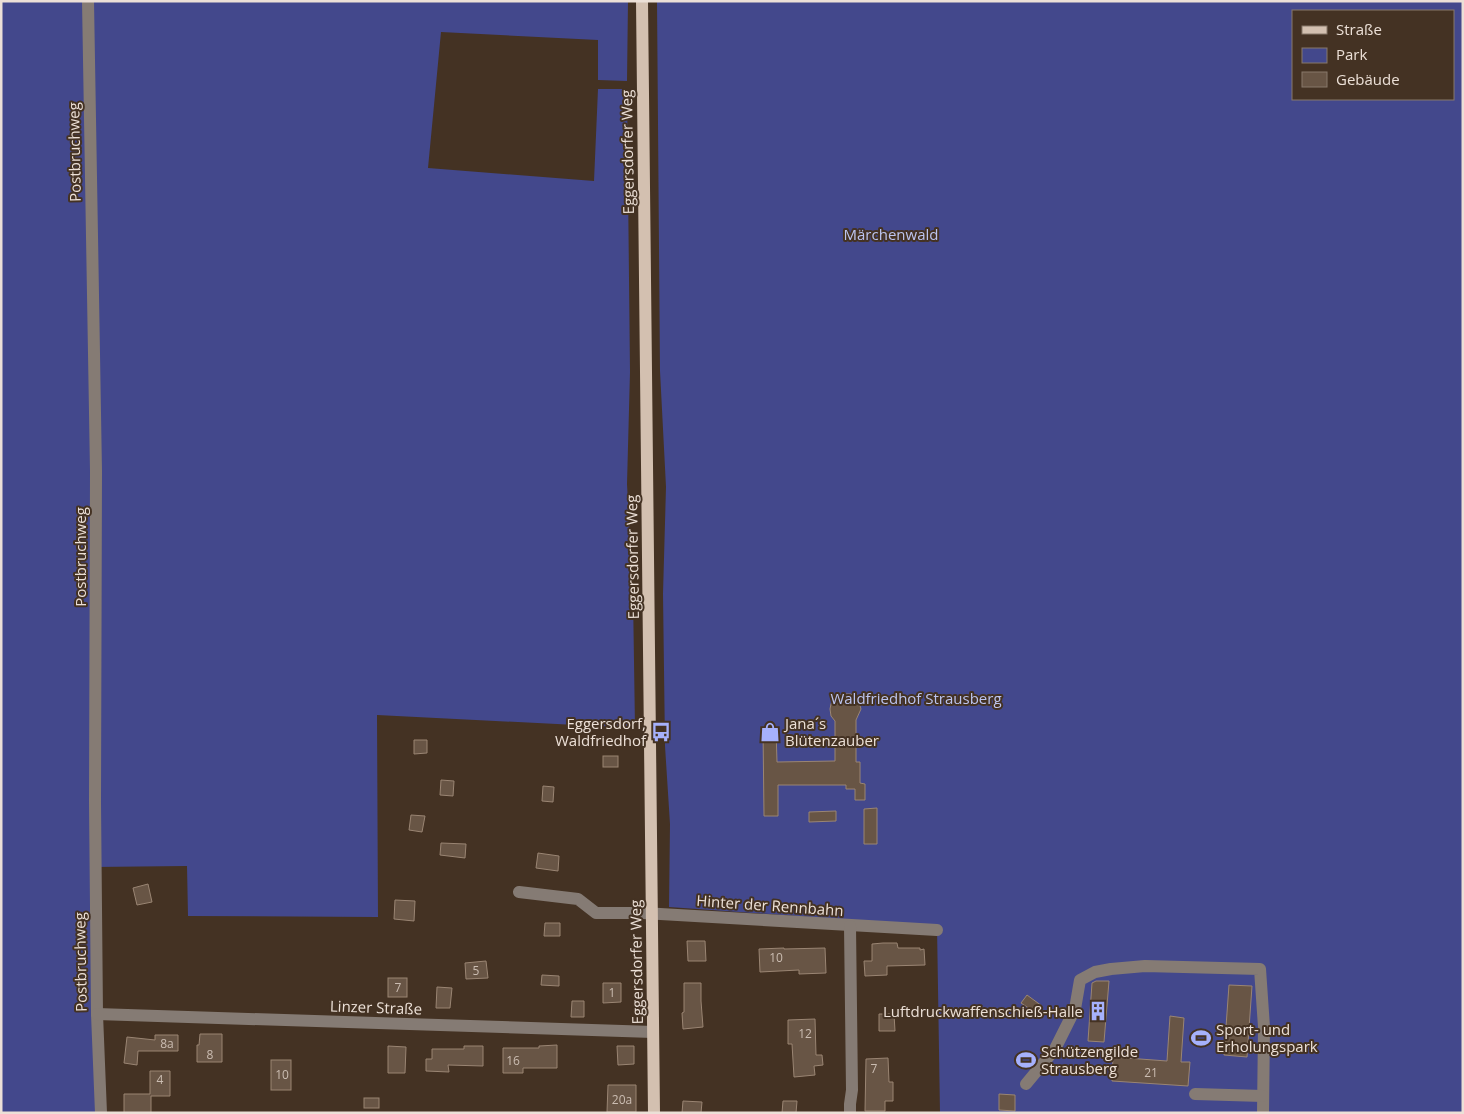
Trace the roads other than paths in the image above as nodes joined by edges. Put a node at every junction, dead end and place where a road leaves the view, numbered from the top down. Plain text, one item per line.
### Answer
1 (88, 1) edge
2 (642, 1) edge
3 (519, 892) dead end
4 (652, 914) junction
5 (850, 926) junction
6 (937, 930) dead end
7 (97, 1014) junction
8 (654, 1032) junction
9 (1026, 1084) dead end
10 (1194, 1094) dead end
11 (1263, 1096) junction
12 (101, 1113) edge
13 (654, 1113) edge
14 (850, 1113) edge
15 (1263, 1113) edge

1 - 7 street, Postbruchweg
2 - 4 main road, Eggersdorfer Weg
3 - 4 street, Hinter der Rennbahn
4 - 5 street, Hinter der Rennbahn
4 - 8 main road, Eggersdorfer Weg
5 - 6 street
5 - 14 street, Hinter der Rennbahn
7 - 8 street, Linzer Straße
7 - 12 street, Postbruchweg
8 - 13 main road, Eggersdorfer Weg
9 - 11 street
10 - 11 street
11 - 15 street

